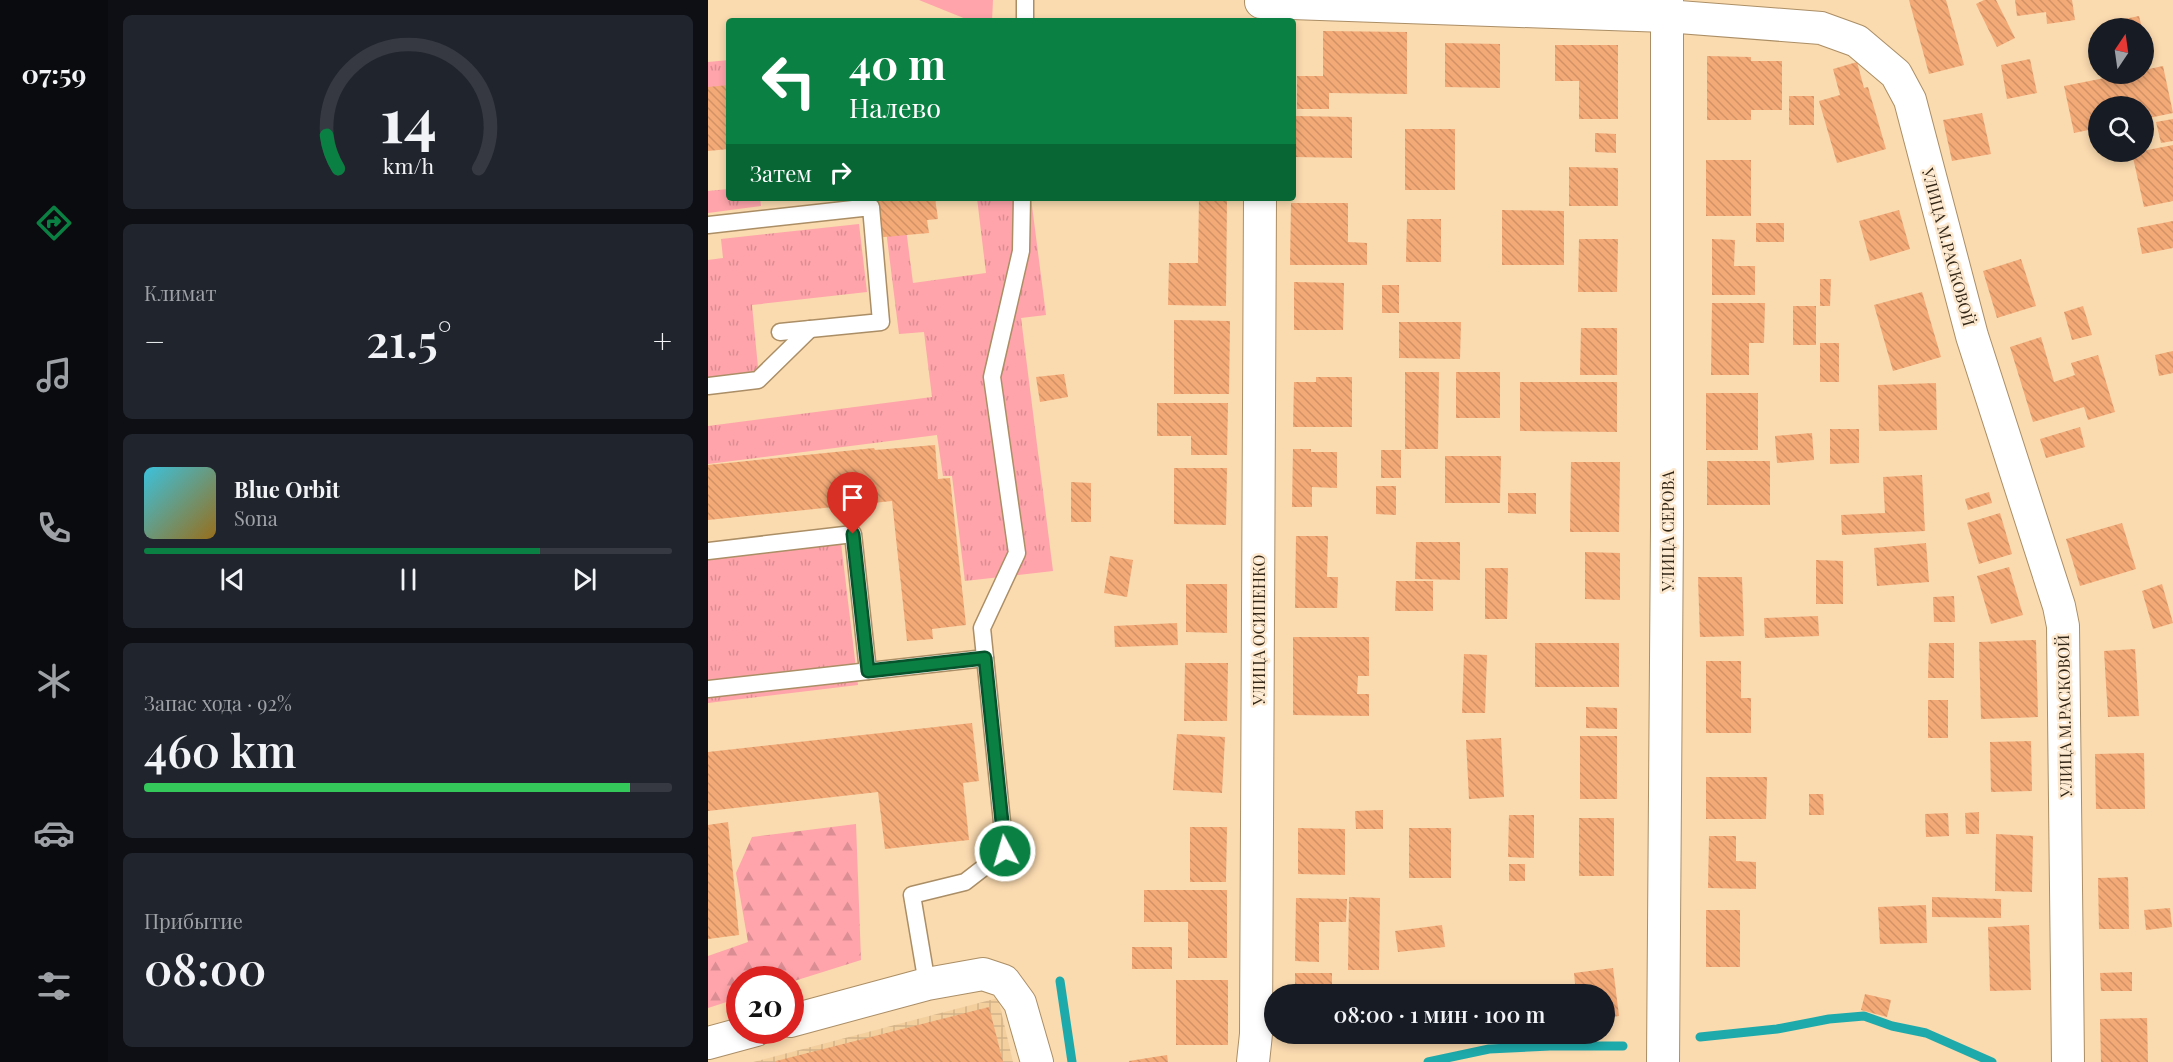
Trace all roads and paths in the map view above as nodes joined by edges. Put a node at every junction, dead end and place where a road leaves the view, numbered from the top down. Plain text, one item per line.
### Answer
1 (1025, 0) edge
2 (1261, 8) edge
3 (1666, 8) edge
4 (1025, 18) edge
5 (1022, 201) edge
6 (1260, 201) edge
7 (708, 225) edge
8 (810, 329) junction
9 (780, 332) dead end
10 (708, 386) edge
11 (708, 551) edge
12 (985, 658) junction
13 (868, 671) junction
14 (708, 689) edge
15 (927, 984) junction
16 (804, 1017) edge
17 (726, 1038) edge
18 (708, 1043) edge
19 (1037, 1062) edge
20 (1253, 1062) edge
21 (1664, 1062) edge
22 (2068, 1062) edge

1 - 4 lane
2 - 3 street, УЛИЦА М.РАСКОВОЙ
3 - 21 street, УЛИЦА СЕРОВА
3 - 22 street, УЛИЦА М.РАСКОВОЙ
5 - 12 lane
6 - 20 street, УЛИЦА ОСИПЕНКО
7 - 8 lane
8 - 9 lane
8 - 10 lane
11 - 13 lane
12 - 13 lane
12 - 15 lane
13 - 14 lane
15 - 16 street
15 - 19 street
17 - 18 street

